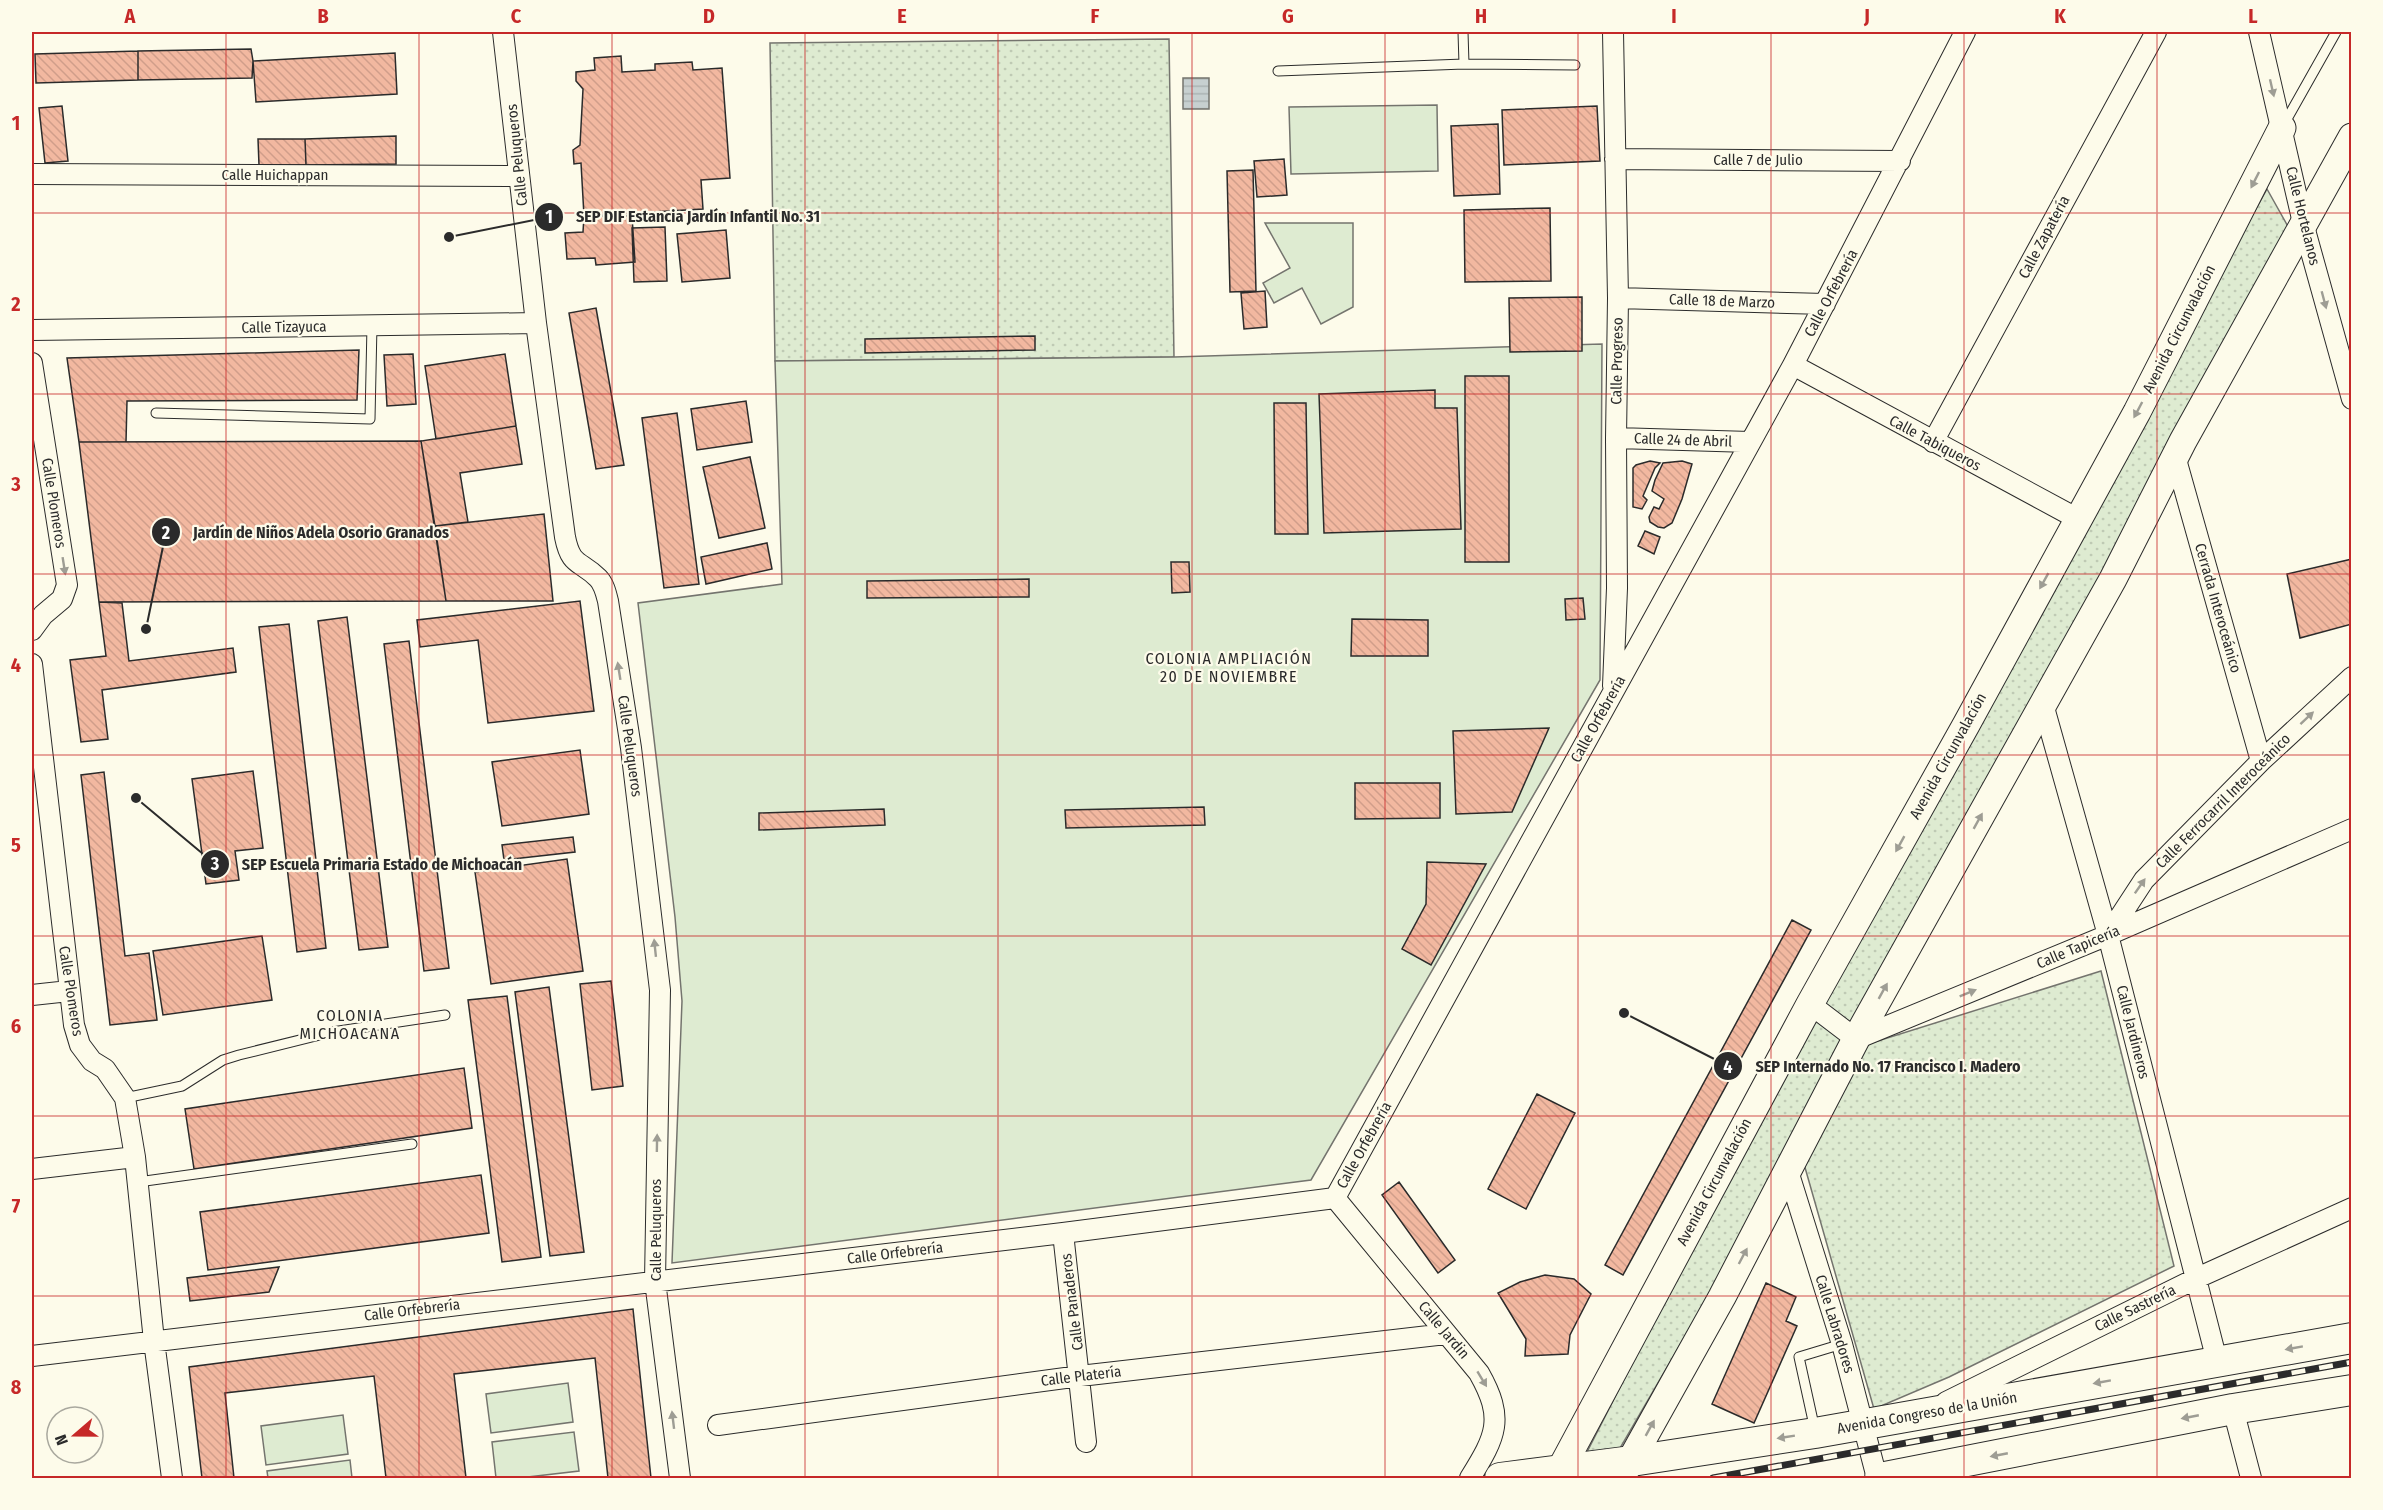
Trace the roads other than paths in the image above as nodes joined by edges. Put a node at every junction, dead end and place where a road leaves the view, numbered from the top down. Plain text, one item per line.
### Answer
1 (503, 32) edge
2 (1463, 32) edge
3 (1613, 32) edge
4 (1965, 32) edge
5 (2156, 32) edge
6 (2259, 32) edge
7 (2336, 32) edge
8 (1464, 64) junction
9 (1575, 65) dead end
10 (1278, 71) dead end
11 (2282, 128) junction
12 (2352, 137) edge
13 (1615, 159) junction
14 (1900, 161) junction
15 (32, 174) edge
16 (519, 176) junction
17 (2303, 223) junction
18 (1618, 298) junction
19 (1825, 304) junction
20 (536, 323) junction
21 (372, 325) junction
22 (32, 330) edge
23 (32, 363) edge
24 (1793, 365) junction
25 (2352, 399) edge
26 (156, 413) dead end
27 (1616, 438) junction
28 (1750, 442) junction
29 (1933, 442) junction
30 (2175, 456) junction
31 (40, 475) edge
32 (2078, 519) junction
33 (35, 620) edge
34 (32, 664) edge
35 (2352, 677) edge
36 (1613, 690) junction
37 (2043, 704) junction
38 (2261, 761) junction
39 (39, 810) edge
40 (2352, 829) edge
41 (2108, 935) junction
42 (69, 991) junction
43 (32, 995) edge
44 (1810, 1004) junction
45 (445, 1015) dead end
46 (1856, 1040) junction
47 (125, 1098) junction
48 (412, 1144) dead end
49 (135, 1157) junction
50 (32, 1169) edge
51 (1788, 1171) junction
52 (138, 1182) junction
53 (1335, 1198) junction
54 (2352, 1208) edge
55 (1063, 1233) junction
56 (2197, 1278) junction
57 (655, 1281) junction
58 (1446, 1334) junction
59 (2352, 1338) edge
60 (154, 1341) junction
61 (1842, 1344) junction
62 (32, 1356) edge
63 (2217, 1361) junction
64 (1080, 1376) junction
65 (2352, 1390) edge
66 (2233, 1409) junction
67 (1922, 1414) junction
68 (1864, 1423) junction
69 (718, 1425) dead end
70 (1815, 1433) junction
71 (1086, 1442) dead end
72 (1627, 1470) edge
73 (1557, 1475) edge
74 (172, 1479) edge
75 (680, 1479) edge
76 (1470, 1479) edge
77 (1500, 1479) edge
78 (1879, 1479) edge
79 (2251, 1479) edge

1 - 16 street, Calle Peluqueros
2 - 8 lane
3 - 13 street, Calle Progreso
4 - 14 street, Calle Orfebrería
5 - 29 street, Calle Zapatería
6 -> 11 street, Calle Hortelanos
7 - 11 lane, Avenida Circunvalación
8 - 9 lane
8 - 10 lane
11 - 17 street, Calle Hortelanos
11 -> 32 main road, Avenida Circunvalación
12 - 17 main road
13 - 14 street, Calle 7 de Julio
13 - 18 street, Calle Progreso
14 - 19 street, Calle Orfebrería
15 - 16 street, Calle Huichappan
16 - 20 street, Calle Peluqueros
17 -> 25 street, Calle Hortelanos
17 - 30 main road
18 - 19 street, Calle 18 de Marzo
18 - 27 street, Calle Progreso
19 - 24 street, Calle Orfebrería
20 - 21 street, Calle Tizayuca
57 -> 20 street, Calle Peluqueros
21 - 22 street, Calle Tizayuca
21 - 26 lane
23 - 31 street, Calle Plomeros
24 - 28 street, Calle Orfebrería
24 - 29 street, Calle Tabiqueros
27 - 28 street, Calle 24 de Abril
27 - 36 street, Calle Progreso
28 - 36 street, Calle Orfebrería
29 - 32 street, Calle Tabiqueros
30 - 37 main road
30 - 38 street, Cerrada Interoceánico
31 -> 33 street, Calle Plomeros
32 -> 44 main road, Avenida Circunvalación
34 - 39 street, Calle Plomeros
38 -> 35 street, Calle Ferrocarril Interoceánico
36 - 53 street, Calle Orfebrería
37 - 41 street, Calle Jardineros
46 -> 37 main road
41 -> 38 street, Calle Ferrocarril Interoceánico
39 - 42 street, Calle Plomeros
40 - 41 street, Calle Tapicería
46 -> 41 street, Calle Tapicería
41 - 56 street, Calle Jardineros
42 - 43 street
42 - 47 street, Calle Plomeros
44 - 46 street
44 - 73 main road, Avenida Circunvalación
45 - 47 lane
46 - 51 main road
47 - 49 street, Calle Plomeros
48 - 52 lane
49 - 50 street
49 - 52 street, Calle Plomeros
51 - 61 street, Calle Labradores
72 -> 51 main road
52 - 60 street, Calle Plomeros
53 - 55 street, Calle Orfebrería
53 - 58 street, Calle Jardin
54 - 56 street, Calle Sastrería
55 - 57 street, Calle Orfebrería
55 - 64 street, Calle Panaderos
56 - 63 street, Calle Jardineros
56 - 67 street, Calle Sastrería
57 - 60 street, Calle Orfebrería
75 -> 57 street, Calle Peluqueros
58 - 64 street, Calle Platería
58 -> 76 street, Calle Jardin
59 -> 63 main road, Avenida Congreso de la Unión
60 - 62 street, Calle Orfebrería
60 - 74 street, Calle Plomeros
61 - 68 street, Calle Labradores
61 - 70 lane
63 -> 67 main road, Avenida Congreso de la Unión
64 - 69 street, Calle Platería
64 - 71 street, Calle Panaderos
65 - 66 main road
66 -> 78 main road
66 - 79 street
67 - 68 main road, Avenida Congreso de la Unión
68 - 70 main road, Avenida Congreso de la Unión
68 - 78 street, Calle Labradores
70 -> 72 main road, Avenida Congreso de la Unión
72 - 73 main road, Avenida Congreso de la Unión
73 - 77 main road, Avenida Congreso de la Unión

